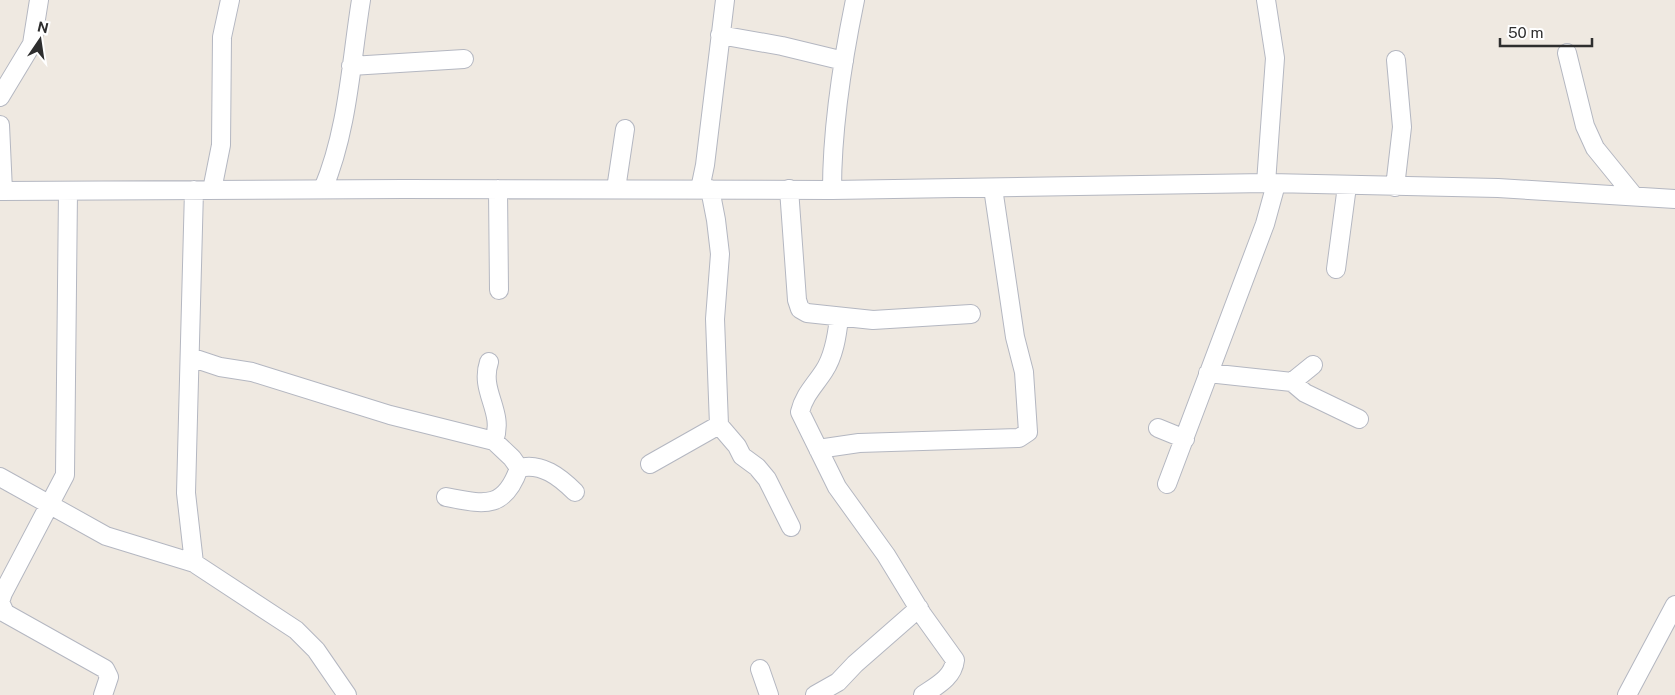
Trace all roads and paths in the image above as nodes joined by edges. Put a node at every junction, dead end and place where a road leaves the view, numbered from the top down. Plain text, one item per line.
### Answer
1 (39, 0) edge
2 (230, 0) edge
3 (361, 0) edge
4 (725, 0) edge
5 (855, 0) edge
6 (1266, 0) edge
7 (720, 35) junction
8 (1567, 53) dead end
9 (464, 59) dead end
10 (1396, 60) dead end
11 (844, 61) junction
12 (351, 66) junction
13 (0, 97) edge
14 (0, 125) edge
15 (625, 129) dead end
16 (332, 168) junction
17 (1271, 183) junction
18 (1347, 186) junction
19 (1395, 187) junction
20 (993, 188) junction
21 (323, 189) junction
22 (343, 189) junction
23 (498, 189) junction
24 (616, 189) junction
25 (705, 189) junction
26 (789, 189) junction
27 (194, 190) junction
28 (212, 190) junction
29 (832, 190) junction
30 (1, 191) edge
31 (68, 191) junction
32 (1634, 196) junction
33 (1675, 199) edge
34 (1336, 269) dead end
35 (499, 290) dead end
36 (971, 314) dead end
37 (839, 318) junction
38 (190, 358) junction
39 (489, 362) dead end
40 (1313, 364) dead end
41 (1208, 373) junction
42 (1292, 382) junction
43 (1358, 419) dead end
44 (719, 425) junction
45 (1158, 428) dead end
46 (1185, 439) junction
47 (494, 441) junction
48 (818, 449) junction
49 (650, 464) dead end
50 (519, 468) junction
51 (0, 477) edge
52 (1167, 484) dead end
53 (575, 492) dead end
54 (446, 497) dead end
55 (50, 506) junction
56 (791, 527) dead end
57 (194, 563) junction
58 (1675, 605) edge
59 (918, 608) junction
60 (760, 669) dead end
61 (103, 695) edge
62 (347, 695) edge
63 (769, 695) edge
64 (815, 695) edge
65 (923, 695) edge
66 (1628, 695) edge

1 - 13 street
2 - 28 street
3 - 12 street
4 - 7 street
5 - 11 street
6 - 17 street
7 - 11 street
7 - 25 street
8 - 32 street
9 - 12 street
10 - 19 street
11 - 29 street
12 - 16 street
14 - 30 street
15 - 24 street
16 - 21 street
16 - 22 street
17 - 18 street
17 - 20 street
17 - 41 street
18 - 19 street
18 - 34 street
19 - 32 street
20 - 29 street
20 - 48 street
21 - 22 street
21 - 28 street
22 - 23 street
23 - 24 street
23 - 35 street
24 - 25 street
25 - 26 street
25 - 44 street
26 - 29 street
26 - 37 street
27 - 28 street
27 - 31 street
27 - 38 street
30 - 31 street
31 - 55 street
32 - 33 street
36 - 37 street
37 - 48 street
38 - 47 street
38 - 57 street
39 - 47 street
40 - 42 street
41 - 42 street
41 - 46 street
42 - 43 street
44 - 49 street
44 - 56 street
45 - 46 street
46 - 52 street
47 - 50 street
48 - 59 street
50 - 53 street
50 - 54 street
51 - 55 street
55 - 57 street
55 - 61 street
57 - 62 street
58 - 66 street
59 - 64 street
59 - 65 street
60 - 63 street

